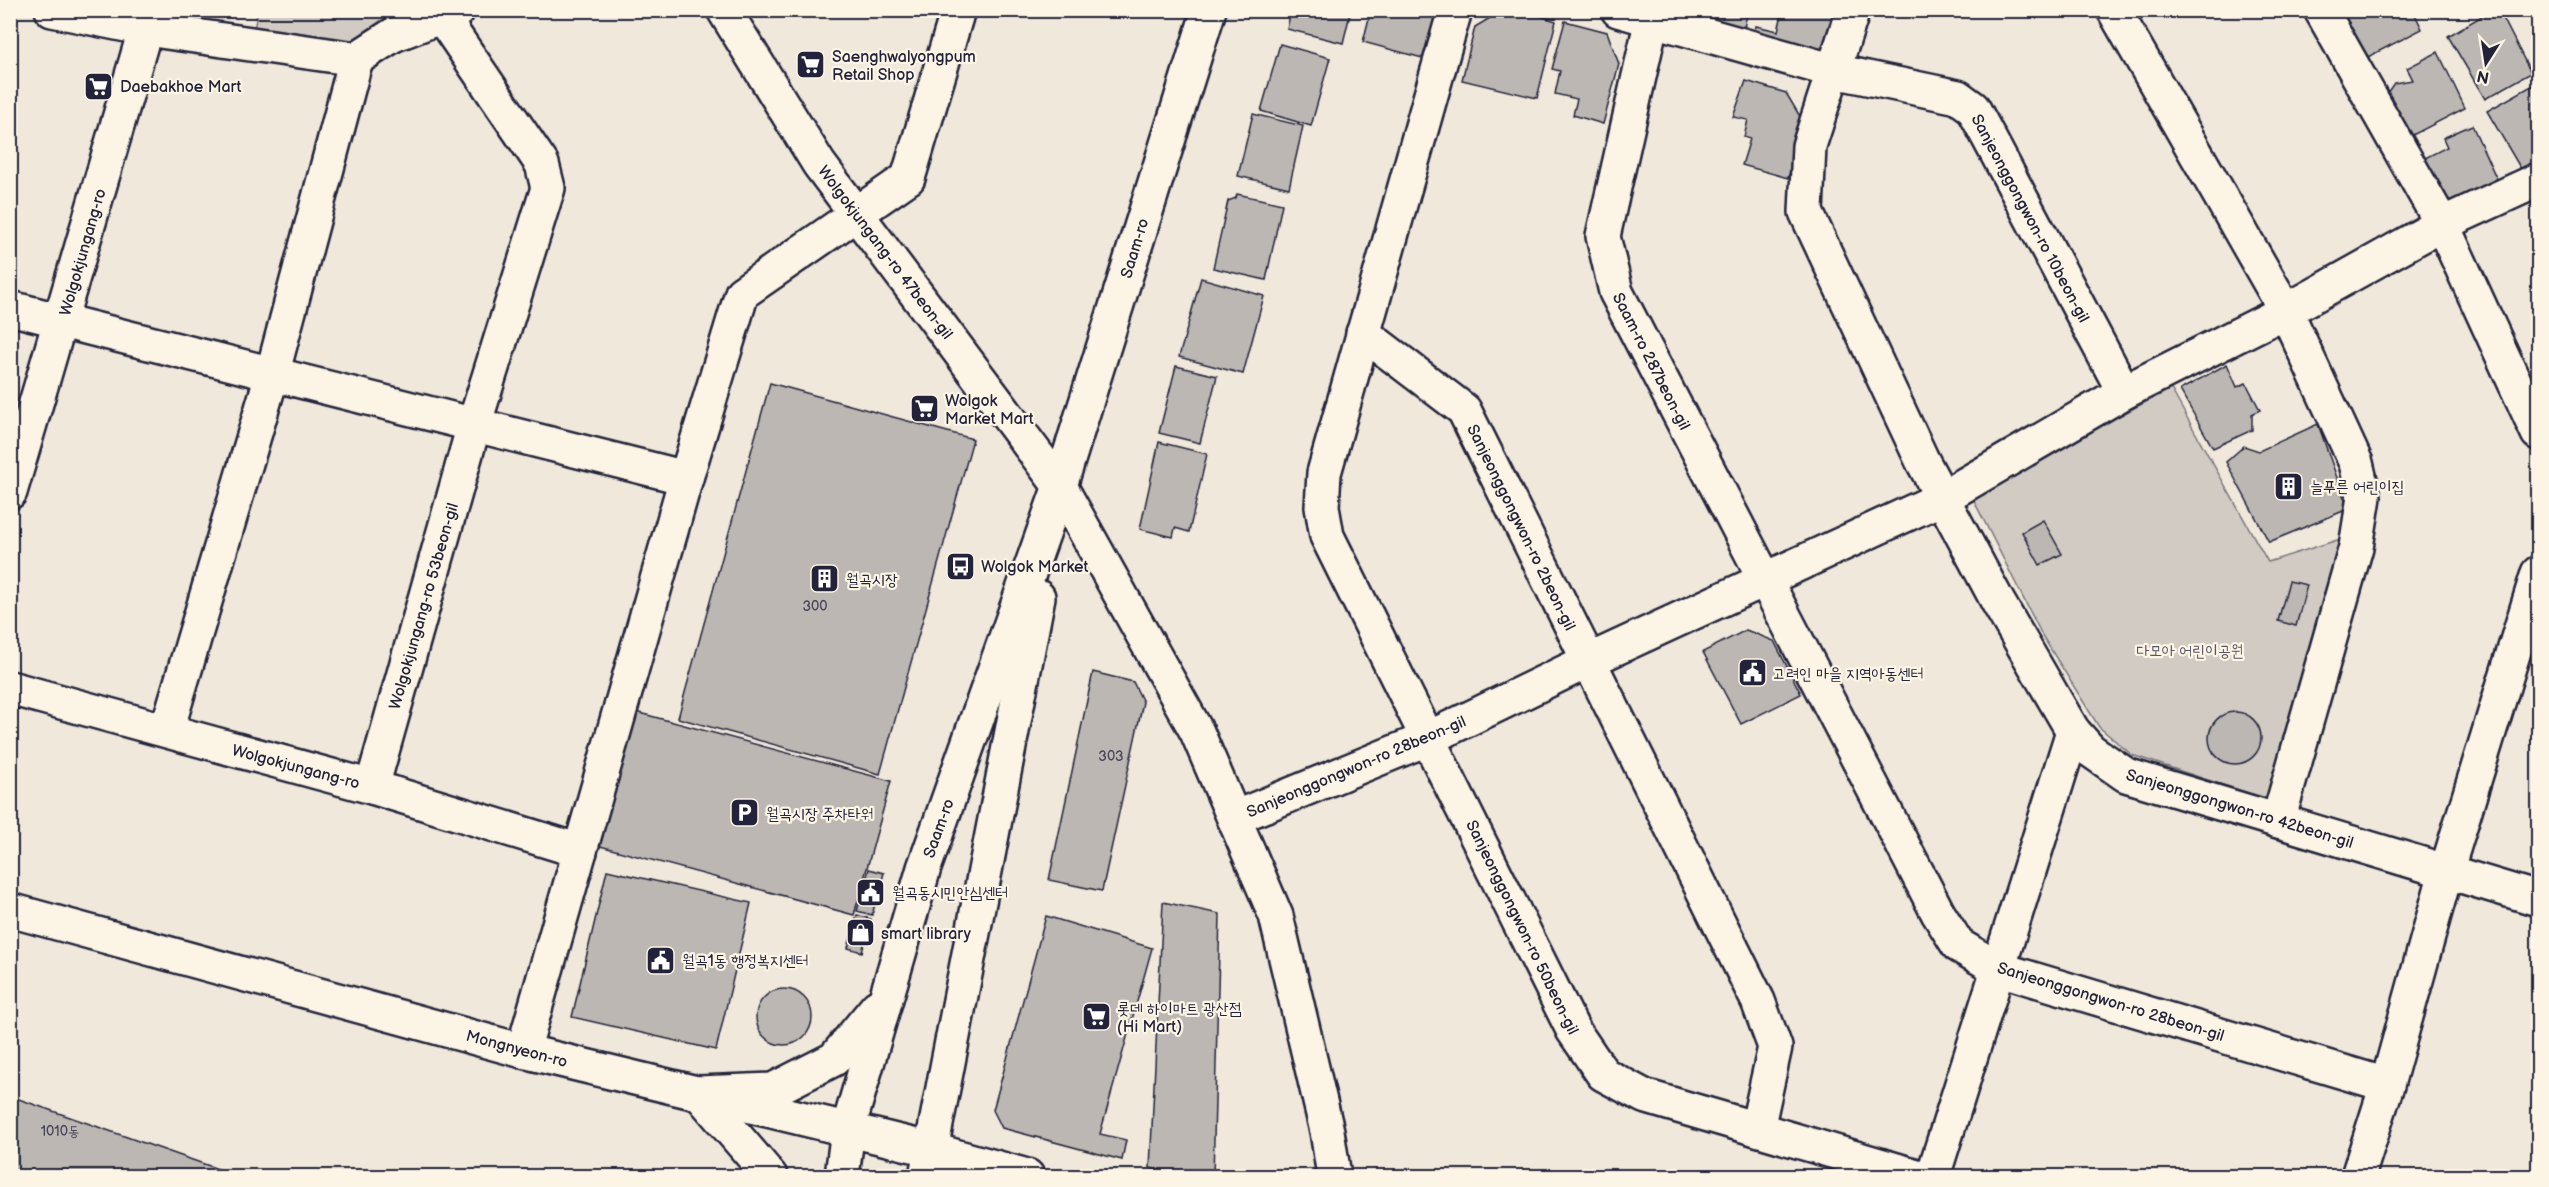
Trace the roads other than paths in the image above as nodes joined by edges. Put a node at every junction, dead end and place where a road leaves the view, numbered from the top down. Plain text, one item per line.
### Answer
1 (52, 10) edge
2 (724, 10) edge
3 (958, 10) edge
4 (1209, 10) edge
5 (1455, 10) edge
6 (1618, 10) edge
7 (1853, 10) edge
8 (2114, 10) edge
9 (2321, 10) edge
10 (450, 14) edge
11 (1653, 15) edge
12 (148, 20) edge
13 (356, 59) junction
14 (1834, 71) junction
15 (2538, 180) edge
16 (856, 212) junction
17 (2442, 224) junction
18 (10, 308) edge
19 (2286, 311) junction
20 (62, 322) junction
21 (1363, 333) junction
22 (272, 375) junction
23 (2124, 392) junction
24 (474, 425) junction
25 (2538, 433) edge
26 (686, 478) junction
27 (1060, 486) junction
28 (10, 492) edge
29 (1942, 498) junction
30 (2538, 573) edge
31 (1765, 582) junction
32 (1588, 661) junction
33 (10, 688) edge
34 (168, 730) junction
35 (2073, 731) junction
36 (1429, 738) junction
37 (372, 787) junction
38 (1234, 818) junction
39 (2278, 821) junction
40 (580, 850) junction
41 (2446, 872) junction
42 (2538, 899) edge
43 (10, 910) edge
44 (1999, 969) junction
45 (887, 995) junction
46 (523, 1051) junction
47 (2387, 1085) junction
48 (699, 1093) junction
49 (1757, 1129) junction
50 (848, 1130) junction
51 (928, 1163) edge
52 (770, 1176) edge
53 (842, 1176) edge
54 (1027, 1176) edge
55 (1334, 1176) edge
56 (1917, 1176) edge
57 (1934, 1176) edge
58 (2358, 1176) edge

1 - 12 street
2 - 16 street, Wolgokjungang-ro 47beon-gil
3 - 16 street
4 - 27 street, Saam-ro
5 - 21 street
6 - 11 street
7 - 14 street
8 - 19 street
9 - 17 street
10 - 13 street
10 - 24 street
11 - 14 street
11 - 31 street, Saam-ro 287beon-gil
12 - 13 street
12 - 20 street, Wolgokjungang-ro
13 - 22 street
14 - 23 street, Sanjeonggongwon-ro 10beon-gil
14 - 29 street
15 - 17 street
16 - 26 street
16 - 27 street, Wolgokjungang-ro 47beon-gil
17 - 19 street
17 - 25 street
18 - 20 street
19 - 23 street
19 - 39 street
20 - 22 street
20 - 28 street, Wolgokjungang-ro
21 - 32 street, Sanjeonggongwon-ro 2beon-gil
21 - 36 street
22 - 24 street
22 - 34 street
23 - 29 street, Sanjeonggongwon-ro 28beon-gil
24 - 26 street
24 - 37 street, Wolgokjungang-ro 53beon-gil
26 - 40 street
27 - 38 street, Wolgokjungang-ro 47beon-gil
27 - 45 street, Saam-ro
27 - 51 street, Saam-ro
29 - 31 street, Sanjeonggongwon-ro 28beon-gil
29 - 35 street, Sanjeonggongwon-ro 42beon-gil
30 - 41 street
31 - 32 street, Sanjeonggongwon-ro 28beon-gil
31 - 44 street, Sanjeonggongwon-ro 28beon-gil
32 - 36 street, Sanjeonggongwon-ro 28beon-gil
32 - 49 street
33 - 34 street, Wolgokjungang-ro
34 - 37 street, Wolgokjungang-ro
35 - 39 street, Sanjeonggongwon-ro 42beon-gil
35 - 44 street
36 - 38 street, Sanjeonggongwon-ro 28beon-gil
36 - 49 street, Sanjeonggongwon-ro 50beon-gil
37 - 40 street, Wolgokjungang-ro
38 - 55 street, Sanjeonggongwon-ro 28beon-gil
39 - 41 street, Sanjeonggongwon-ro 42beon-gil
40 - 46 street
41 - 42 street, Sanjeonggongwon-ro 42beon-gil
41 - 47 street
43 - 46 street, Mongnyeon-ro
44 - 47 street, Sanjeonggongwon-ro 28beon-gil
44 - 57 street
45 - 48 street
45 - 50 street, Saam-ro
46 - 48 street, Mongnyeon-ro
47 - 58 street
48 - 50 street, Mongnyeon-ro
48 - 52 street
49 - 56 street, Sanjeonggongwon-ro 50beon-gil
50 - 51 street, Mongnyeon-ro
50 - 53 street, Saam-ro
51 - 54 street, Mongnyeon-ro

